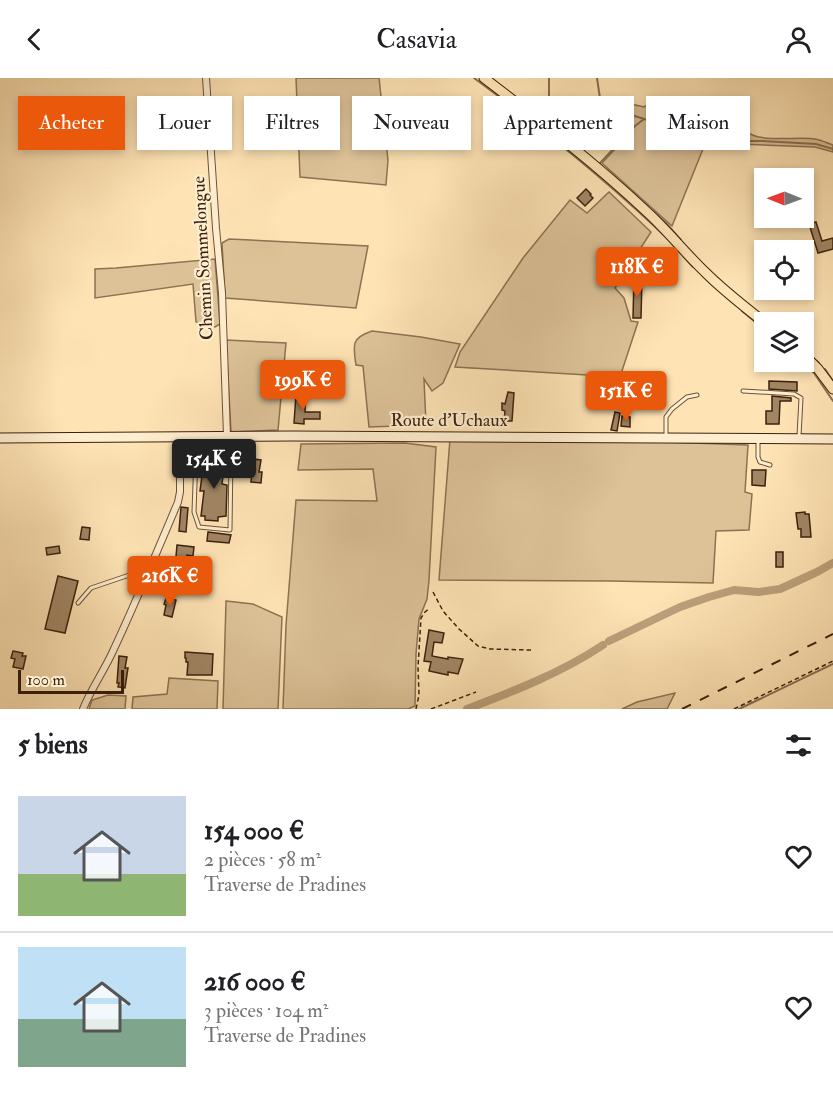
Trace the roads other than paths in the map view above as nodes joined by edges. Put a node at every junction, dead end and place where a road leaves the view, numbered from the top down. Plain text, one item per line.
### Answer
1 (206, 78) edge
2 (484, 78) edge
3 (754, 314) edge
4 (814, 365) edge
5 (833, 389) edge
6 (744, 391) dead end
7 (697, 395) dead end
8 (227, 436) junction
9 (183, 437) junction
10 (666, 437) junction
11 (0, 438) edge
12 (758, 438) junction
13 (799, 438) junction
14 (831, 438) edge
15 (196, 456) junction
16 (770, 465) dead end
17 (150, 568) junction
18 (78, 603) dead end
19 (84, 709) edge

1 - 8 street, Chemin Sommelongue
2 - 3 main road
4 - 5 main road
6 - 13 lane
7 - 10 lane
8 - 9 main road, Route d'Uchaux
8 - 10 main road, Route d'Uchaux
9 - 11 main road, Route d'Uchaux
9 - 15 lane
9 - 17 street
10 - 12 main road, Route d'Uchaux
12 - 13 main road, Route d'Uchaux
12 - 16 lane
13 - 14 main road, Route d'Uchaux
15 - 15 lane
17 - 18 lane
17 - 19 street

